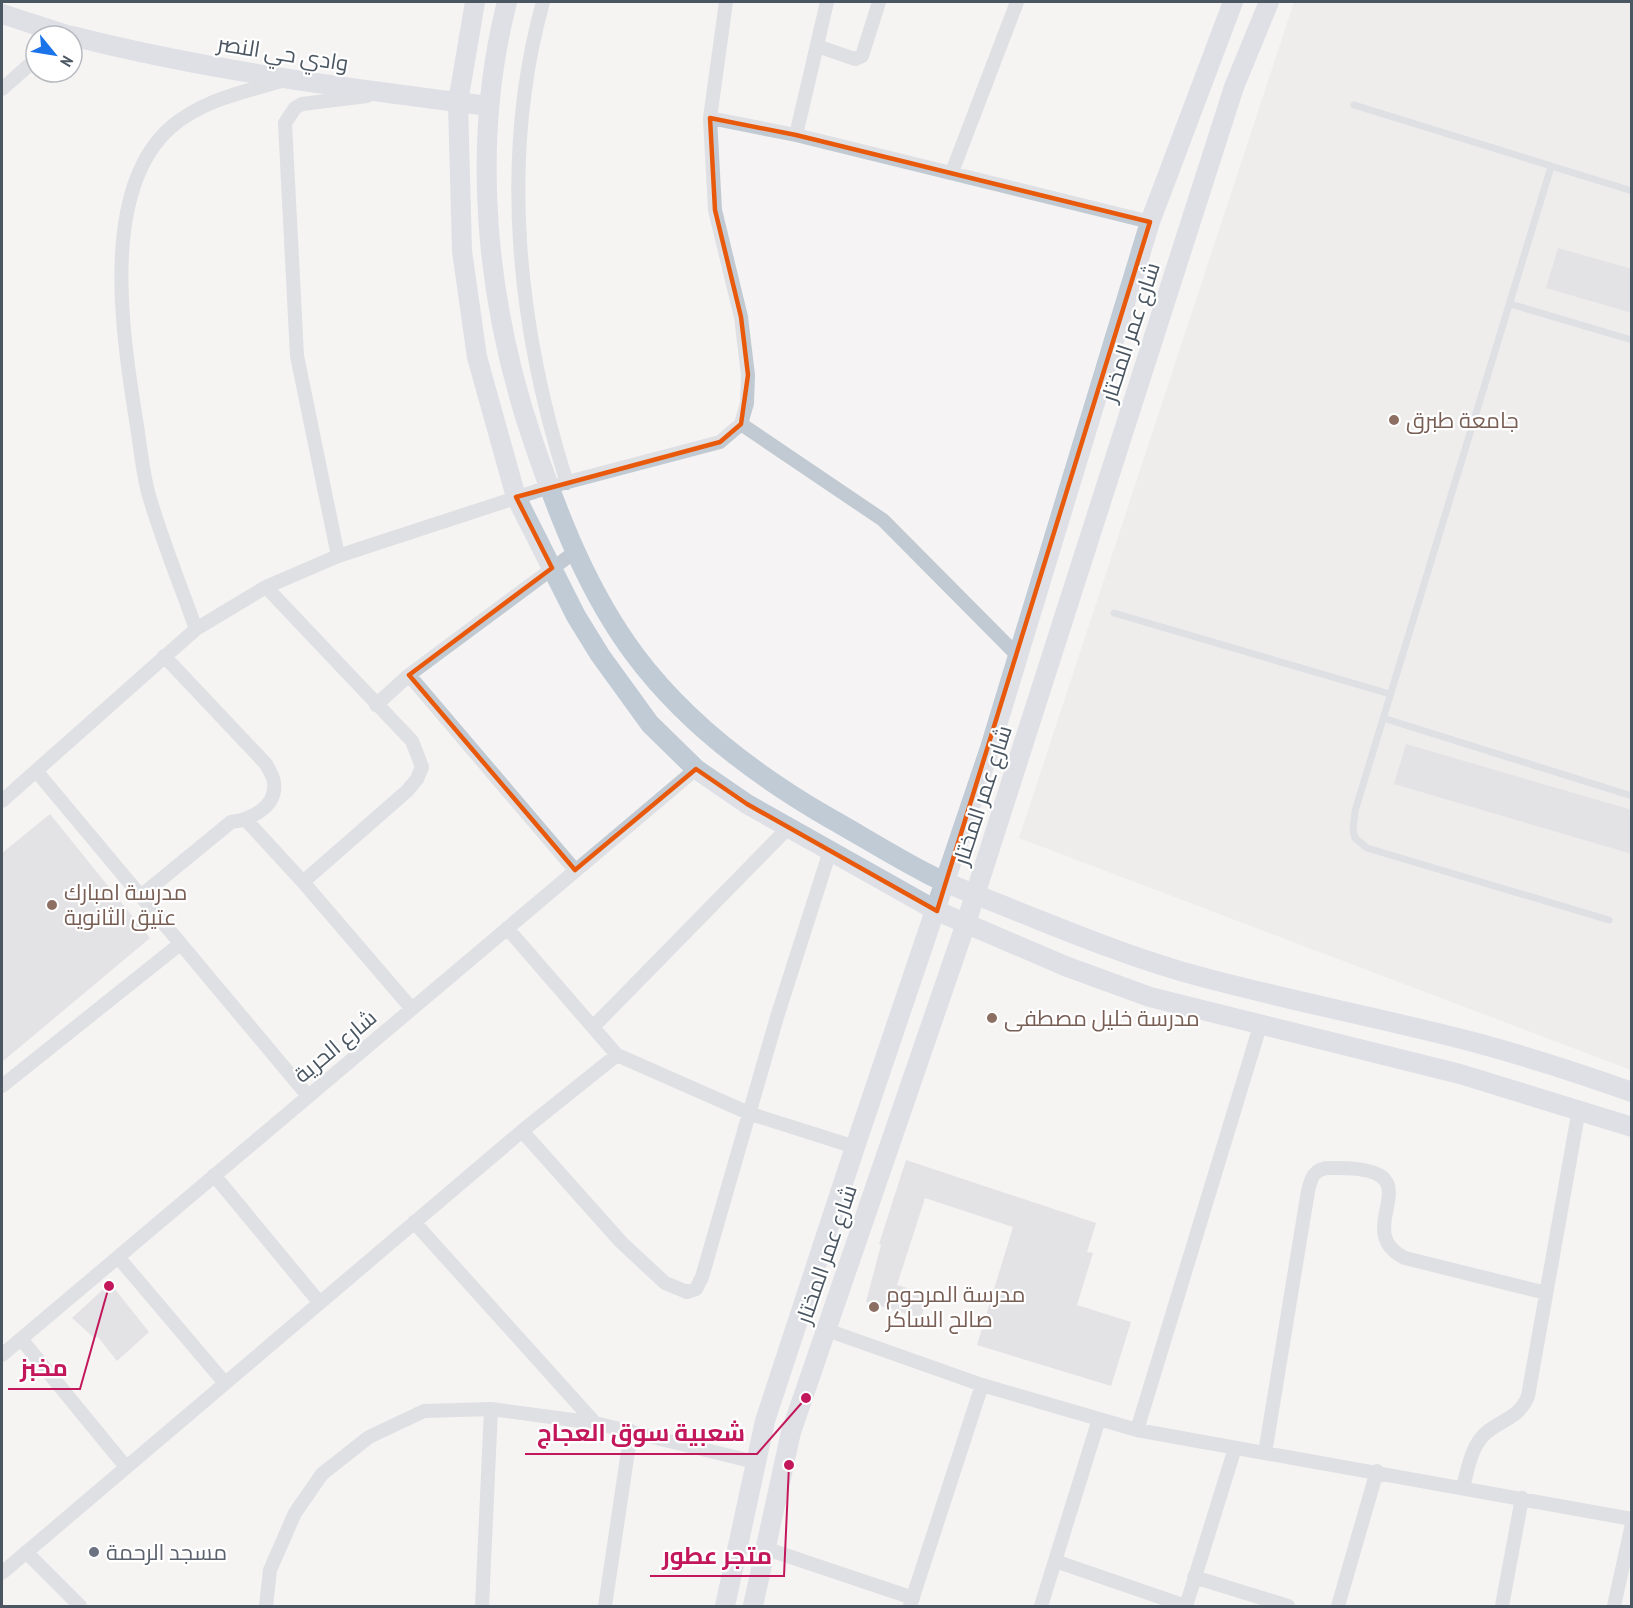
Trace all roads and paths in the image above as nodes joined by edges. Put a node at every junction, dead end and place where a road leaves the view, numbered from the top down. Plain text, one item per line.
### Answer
1 (475, 2) edge
2 (507, 2) edge
3 (543, 2) edge
4 (726, 2) edge
5 (827, 2) edge
6 (879, 2) edge
7 (1017, 2) edge
8 (1233, 2) edge
9 (1269, 2) edge
10 (2, 14) edge
11 (32, 24) edge
12 (84, 40) edge
13 (817, 46) junction
14 (24, 70) edge
15 (284, 80) junction
16 (2, 89) edge
17 (387, 93) junction
18 (458, 102) junction
19 (1354, 105) dead end
20 (488, 106) junction
21 (710, 118) junction
22 (796, 135) junction
23 (1551, 167) junction
24 (952, 172) junction
25 (1632, 191) edge
26 (1150, 222) junction
27 (1510, 304) junction
28 (1632, 340) edge
29 (741, 424) junction
30 (558, 485) junction
31 (516, 497) junction
32 (576, 551) junction
33 (338, 556) junction
34 (552, 568) junction
35 (266, 587) junction
36 (1114, 614) dead end
37 (196, 629) junction
38 (164, 656) junction
39 (1018, 656) junction
40 (410, 675) junction
41 (1390, 694) junction
42 (376, 705) junction
43 (1383, 718) junction
44 (696, 769) junction
45 (37, 772) junction
46 (1632, 796) edge
47 (2, 801) edge
48 (246, 820) junction
49 (789, 827) junction
50 (830, 851) junction
51 (575, 870) junction
52 (303, 882) junction
53 (946, 883) junction
54 (976, 894) junction
55 (142, 895) junction
56 (937, 912) junction
57 (1609, 920) dead end
58 (965, 926) junction
59 (507, 928) junction
60 (180, 944) junction
61 (412, 1009) junction
62 (1260, 1026) junction
63 (593, 1027) junction
64 (617, 1055) junction
65 (2, 1086) edge
66 (1632, 1092) edge
67 (308, 1096) junction
68 (1579, 1109) junction
69 (751, 1114) junction
70 (1632, 1127) edge
71 (522, 1131) junction
72 (855, 1147) junction
73 (214, 1175) junction
74 (414, 1222) junction
75 (118, 1257) junction
76 (1546, 1293) junction
77 (319, 1302) junction
78 (824, 1329) junction
79 (21, 1339) junction
80 (2, 1355) edge
81 (224, 1382) junction
82 (982, 1386) junction
83 (491, 1409) junction
84 (1099, 1419) junction
85 (595, 1423) junction
86 (1137, 1430) junction
87 (632, 1431) junction
88 (1235, 1448) junction
89 (1265, 1453) junction
90 (755, 1462) junction
91 (126, 1467) junction
92 (1377, 1472) junction
93 (1463, 1487) junction
94 (1522, 1498) junction
95 (1632, 1519) edge
96 (1632, 1524) edge
97 (764, 1548) junction
98 (26, 1552) junction
99 (1055, 1561) junction
100 (2, 1573) edge
101 (1194, 1577) junction
102 (912, 1602) edge
103 (80, 1606) edge
104 (266, 1606) edge
105 (482, 1606) edge
106 (605, 1606) edge
107 (725, 1606) edge
108 (753, 1606) edge
109 (1041, 1606) edge
110 (1186, 1606) edge
111 (1288, 1606) edge
112 (1338, 1606) edge
113 (1503, 1606) edge
114 (1614, 1606) edge

1 - 18 street
2 - 20 street
3 - 30 street
4 - 21 street
5 - 13 street
6 - 13 street
7 - 24 street
8 - 26 street, شارع عمر المختار
9 - 54 street, شارع عمر المختار
10 - 11 street, وادي حي النصر
12 - 15 street, وادي حي النصر
13 - 22 street
14 - 16 street
15 - 17 street, وادي حي النصر
15 - 37 street
17 - 18 street, وادي حي النصر
17 - 33 street
18 - 20 street, وادي حي النصر
18 - 31 street
19 - 23 lane
20 - 30 street
21 - 22 street
21 - 29 street
22 - 24 street
23 - 25 lane
23 - 27 lane
24 - 26 street
26 - 39 street, شارع عمر المختار
27 - 28 lane
27 - 41 lane
29 - 30 street
29 - 39 street
30 - 31 street
30 - 32 street
31 - 33 street
31 - 34 street
32 - 34 street
32 - 53 street
33 - 35 street
34 - 40 street
34 - 44 street
35 - 37 street
35 - 42 street
36 - 41 lane
37 - 38 street
38 - 45 street
38 - 48 street
39 - 53 street, شارع عمر المختار
40 - 42 street
40 - 51 street
41 - 43 lane
42 - 52 street
43 - 46 lane
43 - 57 lane
44 - 49 street
44 - 51 street, شارع الحرية
45 - 47 street
45 - 55 street
48 - 52 street
48 - 55 street
49 - 50 street
49 - 63 street
50 - 56 street
50 - 69 street
51 - 59 street, شارع الحرية
52 - 61 street
53 - 54 street
53 - 56 street, شارع عمر المختار
54 - 58 street, شارع عمر المختار
54 - 66 street
55 - 60 street
56 - 58 street
56 - 72 street, شارع عمر المختار
58 - 62 street
58 - 78 street, شارع عمر المختار
59 - 61 street, شارع الحرية
59 - 63 street
60 - 65 street
60 - 67 street
61 - 67 street, شارع الحرية
62 - 68 street
62 - 86 street
63 - 64 street
64 - 69 street
64 - 71 street
67 - 73 street, شارع الحرية
68 - 70 street
68 - 76 street
69 - 71 street
69 - 72 street
71 - 74 street
72 - 90 street, شارع عمر المختار
73 - 75 street, شارع الحرية
73 - 77 street
74 - 77 street
74 - 85 street
75 - 79 street, شارع الحرية
75 - 81 street
76 - 89 street
76 - 93 street
77 - 81 street
78 - 82 street
78 - 97 street, شارع عمر المختار
79 - 80 street, شارع الحرية
79 - 91 street
81 - 91 street
82 - 84 street
82 - 102 street
83 - 85 street
83 - 104 street
83 - 105 street
84 - 86 street
84 - 99 street
85 - 87 street
86 - 88 street
87 - 90 street
87 - 106 street
88 - 89 street
88 - 101 street
89 - 92 street
90 - 107 street, شارع عمر المختار
91 - 98 street
92 - 93 street
92 - 112 street
93 - 94 street
94 - 95 street
94 - 113 street
96 - 114 street
97 - 102 street
97 - 108 street, شارع عمر المختار
98 - 100 street
98 - 103 street
99 - 109 street
99 - 110 street
101 - 110 street
101 - 111 street

